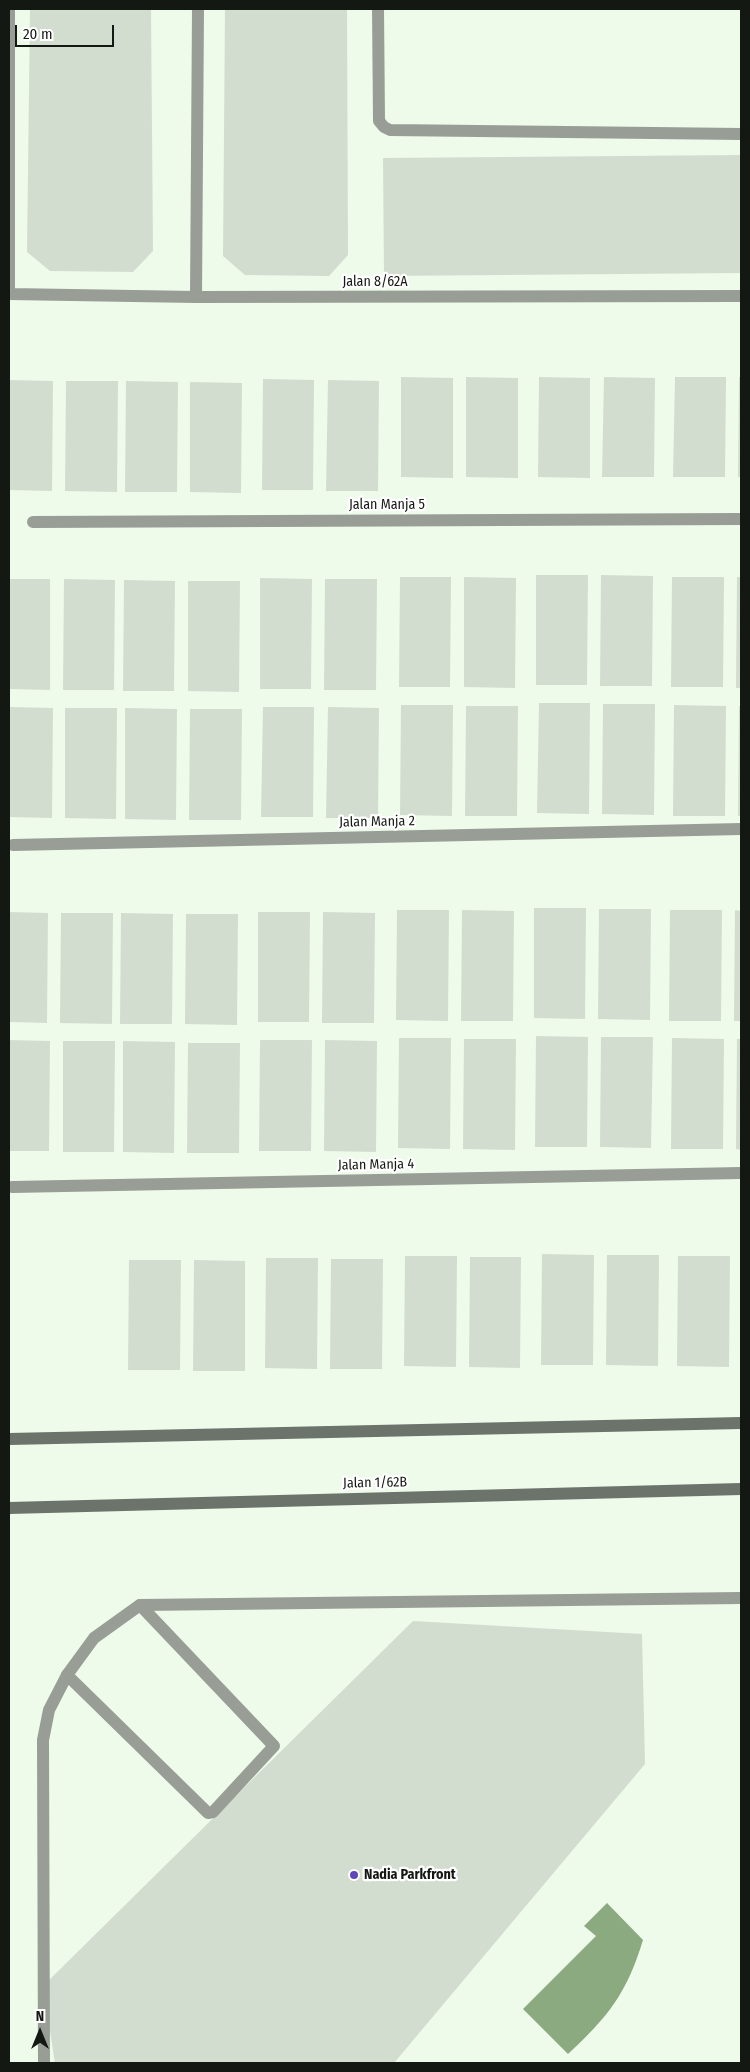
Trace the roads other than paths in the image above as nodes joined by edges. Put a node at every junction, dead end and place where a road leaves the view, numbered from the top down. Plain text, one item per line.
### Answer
1 (9, 9) edge
2 (198, 9) edge
3 (378, 9) edge
4 (741, 134) edge
5 (9, 294) edge
6 (741, 296) edge
7 (196, 297) junction
8 (741, 519) edge
9 (33, 522) dead end
10 (741, 829) edge
11 (14, 845) dead end
12 (741, 1173) edge
13 (12, 1187) dead end
14 (741, 1423) edge
15 (9, 1430) edge
16 (36, 1438) junction
17 (9, 1439) edge
18 (741, 1489) edge
19 (9, 1508) edge
20 (741, 1598) edge
21 (140, 1606) junction
22 (68, 1675) junction
23 (44, 2063) edge

1 - 5 street
2 - 7 street
3 - 4 street
5 - 7 street, Jalan 8/62A
6 - 7 street, Jalan 8/62A
8 - 9 street, Jalan Manja 5
10 - 11 street, Jalan Manja 2
12 - 13 street, Jalan Manja 4
14 - 16 main road
15 - 16 main road
16 - 17 main road
18 - 19 main road, Jalan 1/62B
20 - 21 street
21 - 22 street
21 - 22 street
22 - 23 street

